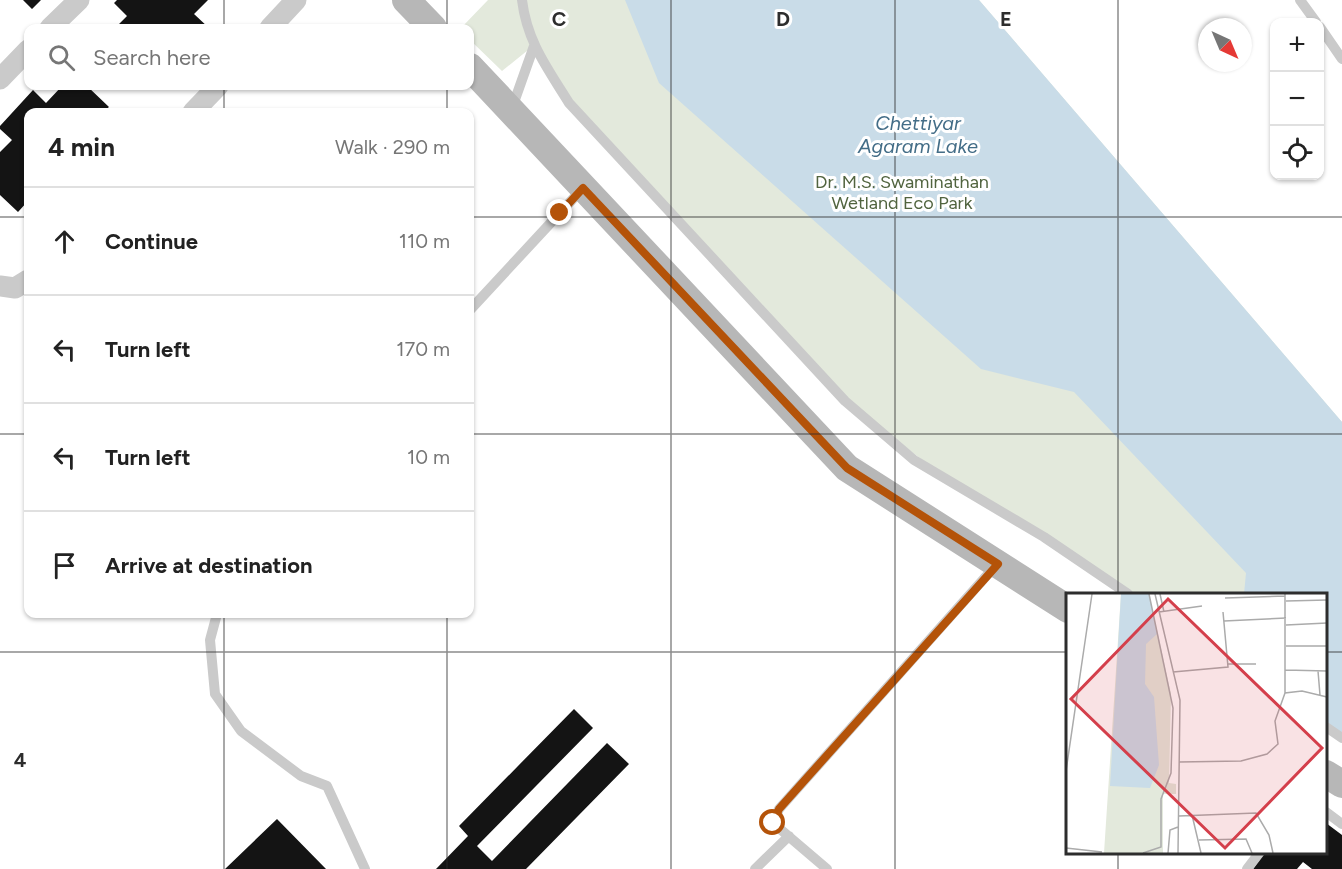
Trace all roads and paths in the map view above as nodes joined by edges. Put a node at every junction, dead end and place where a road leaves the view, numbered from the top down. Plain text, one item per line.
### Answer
1 (79, 0) edge
2 (406, 0) edge
3 (522, 0) edge
4 (1300, 0) edge
5 (293, 1) edge
6 (1313, 18) edge
7 (54, 24) edge
8 (273, 24) edge
9 (429, 24) edge
10 (1324, 33) edge
11 (534, 46) junction
12 (24, 54) edge
13 (1342, 59) edge
14 (474, 71) edge
15 (0, 79) edge
16 (214, 90) edge
17 (197, 108) edge
18 (511, 111) junction
19 (583, 188) junction
20 (24, 282) edge
21 (0, 286) edge
22 (474, 306) edge
23 (998, 564) junction
24 (1127, 593) edge
25 (1066, 608) edge
26 (216, 618) edge
27 (1327, 728) edge
28 (1342, 738) edge
29 (1327, 775) edge
30 (1342, 784) edge
31 (1327, 813) edge
32 (1342, 824) edge
33 (789, 836) junction
34 (1258, 854) edge
35 (365, 869) edge
36 (755, 869) edge
37 (827, 869) edge
38 (1247, 869) edge

1 - 7 street
2 - 9 street
3 - 11 lane
4 - 6 lane
5 - 8 street
10 - 13 lane
11 - 18 lane
11 - 24 lane
12 - 15 street
14 - 18 street
16 - 17 street
18 - 19 street
19 - 22 lane
19 - 23 street
20 - 21 street
23 - 25 street
23 - 33 lane
26 - 35 lane
27 - 28 lane
29 - 30 street
31 - 32 lane
33 - 36 lane
33 - 37 lane
34 - 38 lane

